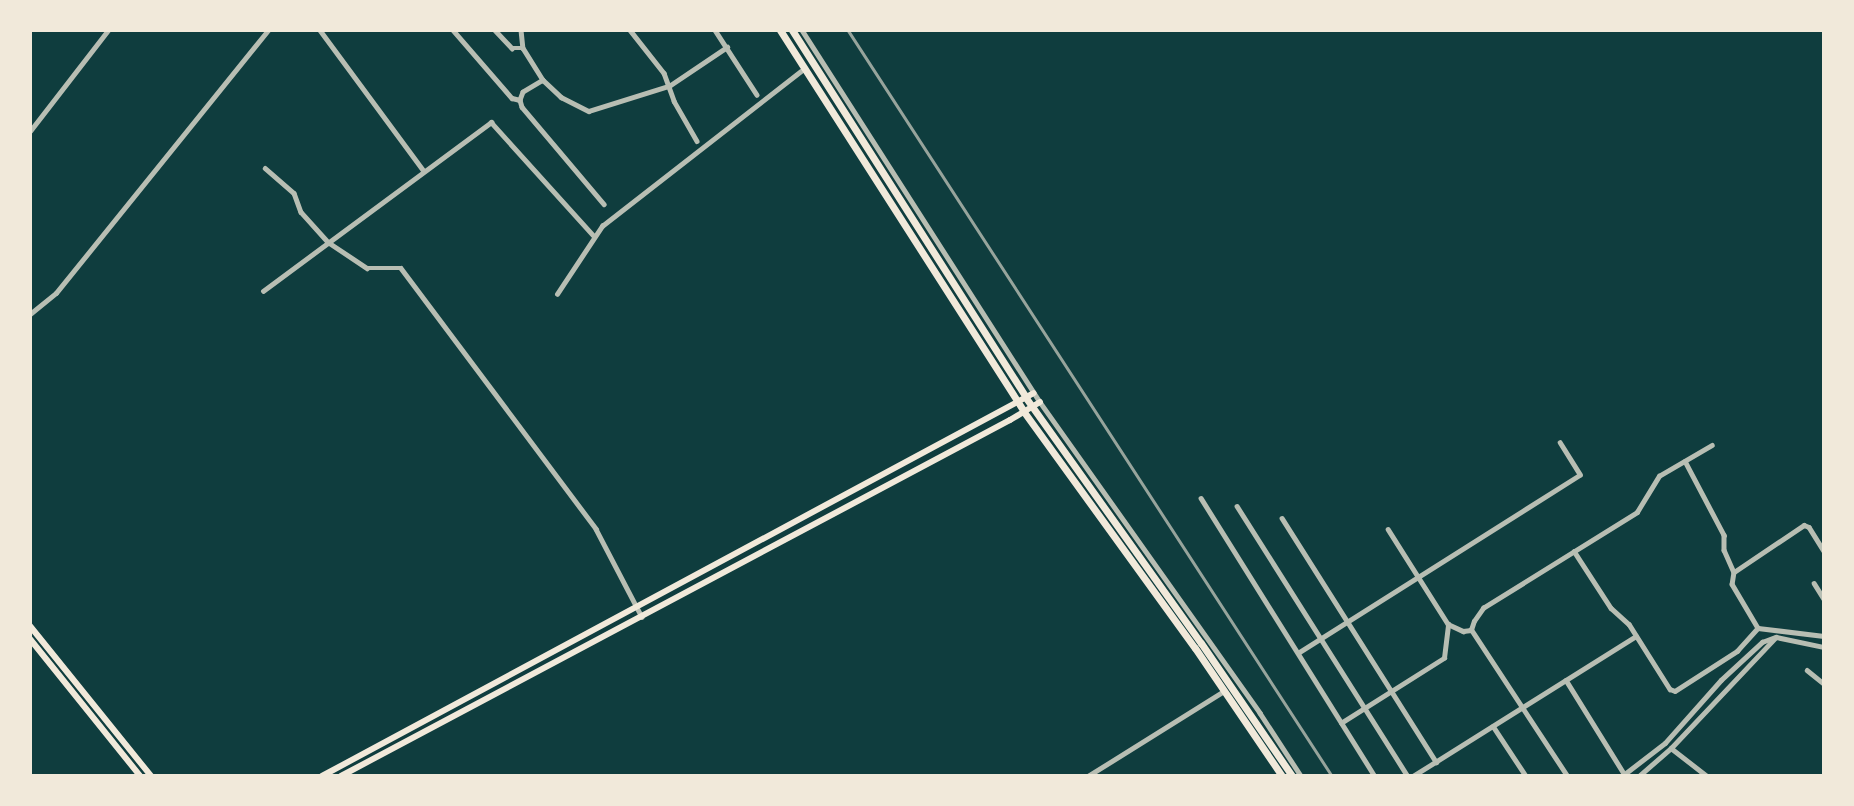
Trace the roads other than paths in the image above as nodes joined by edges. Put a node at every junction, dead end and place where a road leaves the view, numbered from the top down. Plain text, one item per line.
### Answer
1 (108, 30) edge
2 (268, 30) edge
3 (320, 30) edge
4 (453, 30) edge
5 (495, 30) edge
6 (521, 30) edge
7 (630, 30) edge
8 (715, 30) edge
9 (780, 30) edge
10 (793, 30) edge
11 (802, 30) edge
12 (727, 47) junction
13 (523, 48) junction
14 (801, 71) dead end
15 (543, 80) junction
16 (669, 86) junction
17 (757, 95) dead end
18 (520, 100) junction
19 (30, 131) edge
20 (697, 141) dead end
21 (265, 168) dead end
22 (424, 171) junction
23 (604, 204) dead end
24 (593, 235) junction
25 (328, 242) junction
26 (263, 291) dead end
27 (556, 294) dead end
28 (30, 314) edge
29 (1034, 393) junction
30 (1026, 398) junction
31 (1040, 402) junction
32 (1018, 403) junction
33 (1032, 407) junction
34 (1024, 412) junction
35 (1560, 443) dead end
36 (1712, 446) dead end
37 (1685, 461) junction
38 (1201, 498) dead end
39 (1237, 506) dead end
40 (1282, 517) dead end
41 (1388, 529) dead end
42 (1574, 551) junction
43 (1824, 551) edge
44 (1734, 572) junction
45 (1418, 577) junction
46 (1814, 583) dead end
47 (1824, 599) edge
48 (637, 608) junction
49 (642, 617) junction
50 (1348, 622) junction
51 (1448, 624) junction
52 (30, 625) edge
53 (1758, 628) junction
54 (1471, 630) junction
55 (1636, 636) junction
56 (1824, 636) edge
57 (1776, 637) junction
58 (1321, 638) junction
59 (30, 639) edge
60 (1824, 648) edge
61 (1298, 653) junction
62 (1807, 670) dead end
63 (1566, 680) junction
64 (1824, 684) edge
65 (1224, 691) junction
66 (1391, 691) junction
67 (1523, 707) junction
68 (1365, 708) junction
69 (1341, 723) junction
70 (1493, 726) junction
71 (1671, 748) junction
72 (1436, 762) junction
73 (140, 776) edge
74 (151, 776) edge
75 (322, 776) edge
76 (341, 776) edge
77 (1088, 776) edge
78 (1282, 776) edge
79 (1292, 776) edge
80 (1301, 776) edge
81 (1375, 776) edge
82 (1411, 776) edge
83 (1526, 776) edge
84 (1567, 776) edge
85 (1624, 776) edge
86 (1639, 776) edge
87 (1707, 776) edge

1 - 19 street
2 - 28 street
3 - 22 street
4 - 18 street
5 - 13 street
6 - 13 street
7 - 16 street
8 - 12 street
9 - 32 highway
10 - 30 highway
11 - 29 street
12 - 16 street
12 - 17 street
13 - 15 street
14 - 24 street
15 - 16 street
15 - 18 street
16 - 20 street
18 - 23 street
21 - 25 street
22 - 24 street
22 - 25 street
24 - 27 street
25 - 26 street
25 - 48 street
29 - 30 main road
29 - 31 street
30 - 32 main road
30 - 33 highway
31 - 33 main road
31 - 80 street
32 - 34 highway
32 - 48 main road
33 - 34 main road
33 - 79 highway
34 - 49 main road
34 - 65 highway
35 - 45 street
36 - 37 street
37 - 42 street
37 - 44 street
38 - 61 street
39 - 58 street
40 - 50 street
41 - 45 street
42 - 54 street
42 - 55 street
43 - 44 street
44 - 53 street
45 - 50 street
45 - 51 street
46 - 47 street
48 - 49 street
48 - 75 main road
49 - 76 main road
50 - 58 street
50 - 66 street
51 - 54 street
51 - 66 street
52 - 74 main road
53 - 55 street
53 - 56 street
54 - 67 street
55 - 63 street
57 - 60 street
57 - 71 street
57 - 85 street
58 - 61 street
58 - 68 street
59 - 73 main road
61 - 69 street
62 - 64 street
63 - 67 street
63 - 85 street
65 - 77 street
65 - 78 highway
66 - 68 street
66 - 72 street
67 - 70 street
67 - 84 street
68 - 69 street
68 - 82 street
69 - 81 street
70 - 72 street
70 - 83 street
71 - 86 street
71 - 87 street
72 - 82 street

